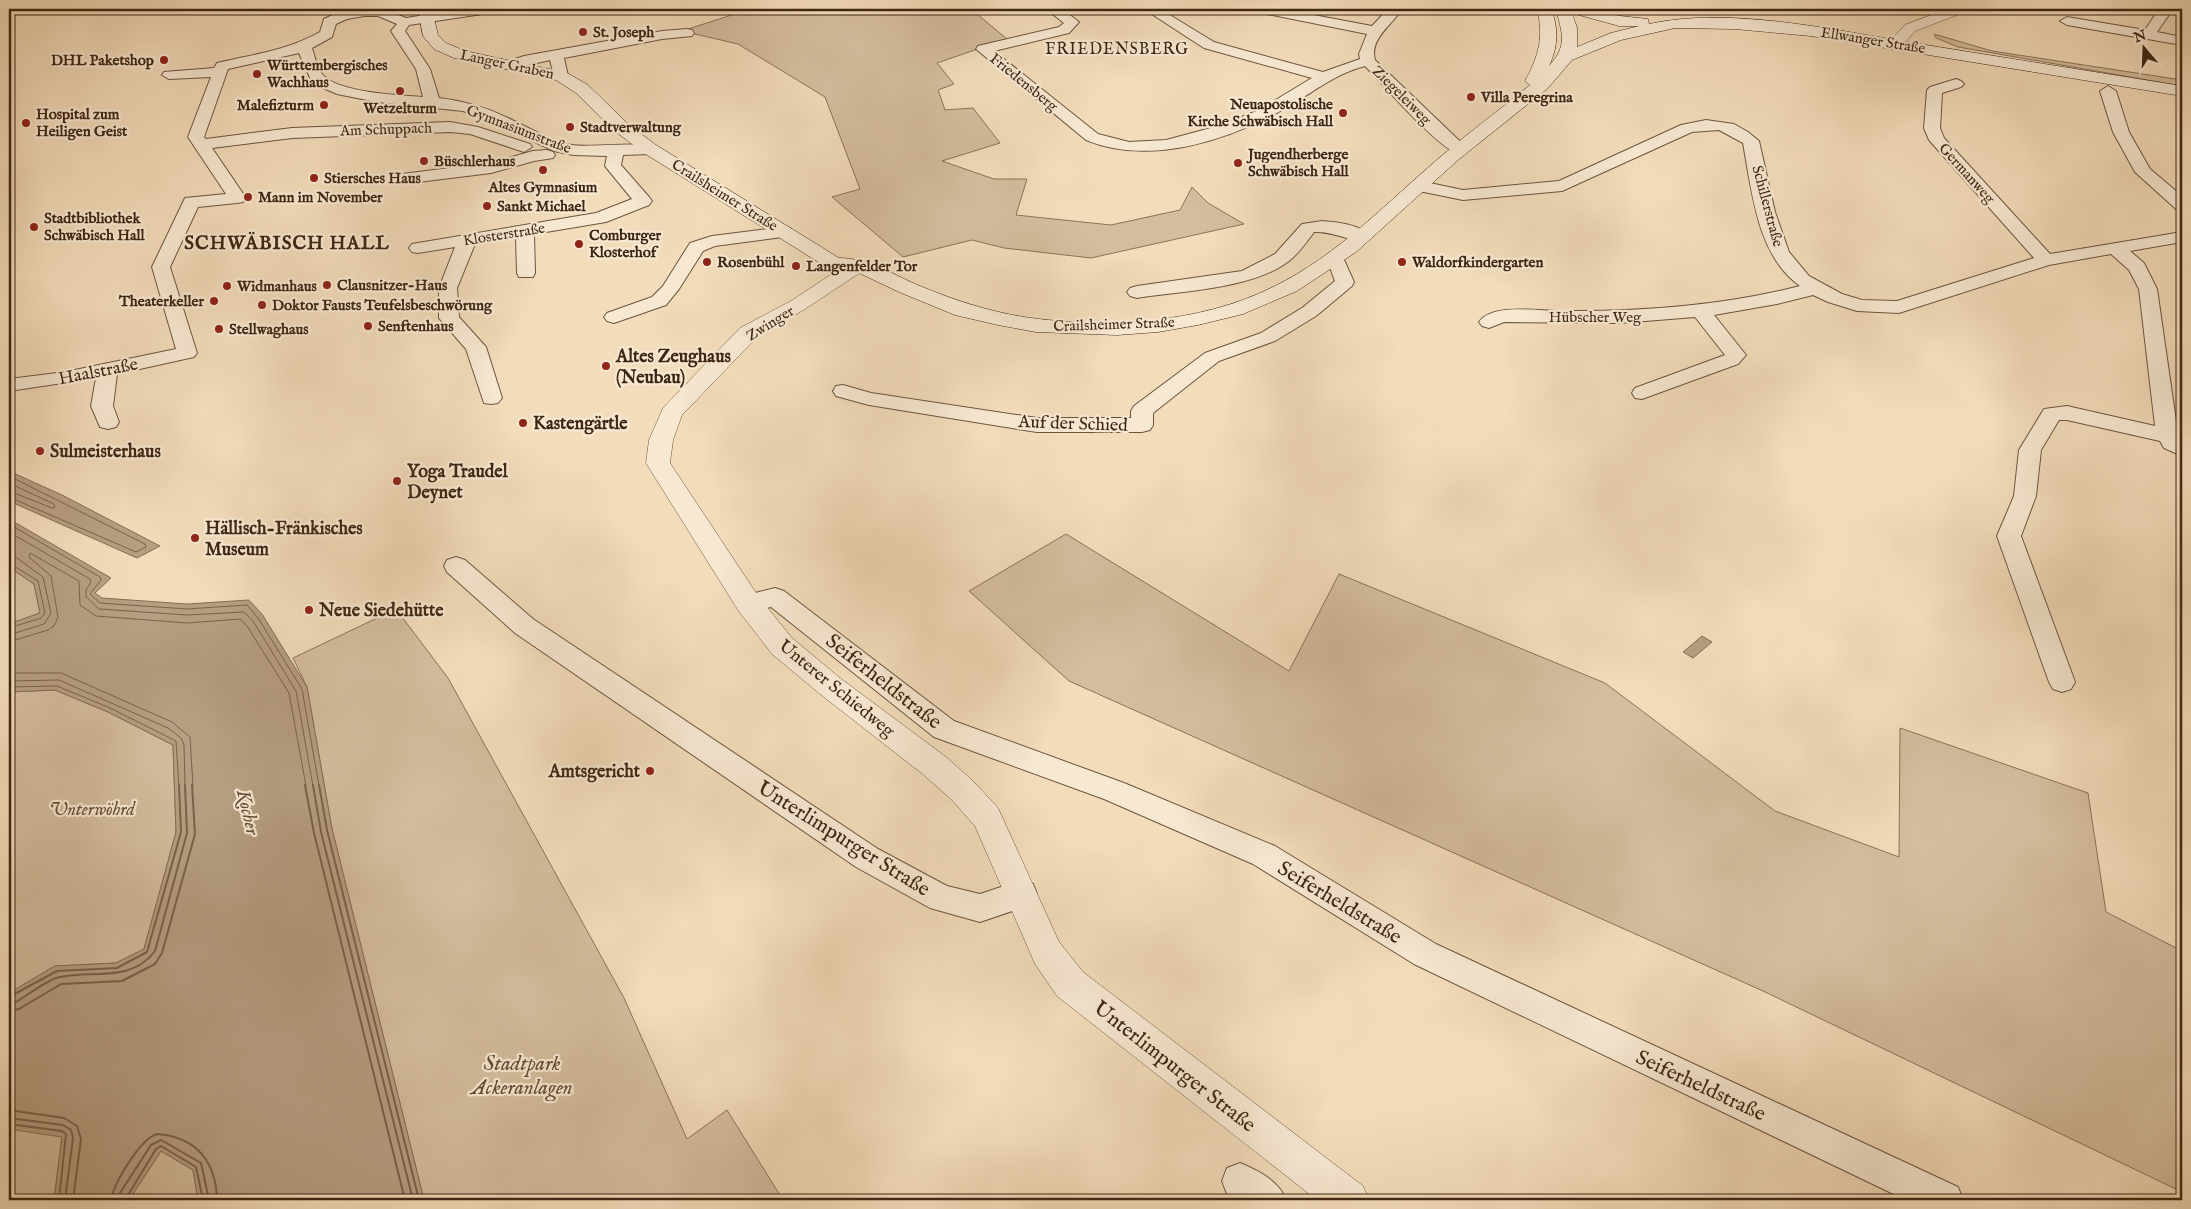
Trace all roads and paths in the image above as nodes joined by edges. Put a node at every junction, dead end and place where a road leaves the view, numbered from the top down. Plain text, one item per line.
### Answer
1 (489, 9) edge
2 (1053, 9) edge
3 (1151, 9) edge
4 (1262, 9) edge
5 (1395, 9) edge
6 (1564, 9) edge
7 (1575, 9) edge
8 (1960, 9) edge
9 (2166, 9) edge
10 (1545, 12) edge
11 (426, 14) edge
12 (2067, 21) dead end
13 (406, 22) junction
14 (1569, 28) junction
15 (1617, 29) junction
16 (1375, 31) junction
17 (687, 33) dead end
18 (2149, 34) junction
19 (1550, 36) junction
20 (2182, 41) edge
21 (1896, 44) junction
22 (304, 48) junction
23 (556, 55) junction
24 (1566, 57) junction
25 (1368, 61) junction
26 (511, 65) junction
27 (221, 69) junction
28 (169, 75) dead end
29 (561, 76) junction
30 (1322, 76) junction
31 (1956, 84) dead end
32 (2108, 91) dead end
33 (2182, 91) edge
34 (433, 104) junction
35 (1507, 110) junction
36 (609, 114) junction
37 (622, 128) junction
38 (200, 145) junction
39 (650, 149) junction
40 (1461, 150) junction
41 (610, 151) junction
42 (683, 151) junction
43 (575, 152) junction
44 (402, 178) dead end
45 (1420, 186) junction
46 (2182, 205) edge
47 (525, 231) junction
48 (784, 232) junction
49 (1360, 236) junction
50 (2182, 237) edge
51 (467, 241) junction
52 (418, 248) dead end
53 (2115, 248) junction
54 (1335, 257) junction
55 (2046, 260) junction
56 (857, 266) junction
57 (526, 273) dead end
58 (1816, 288) junction
59 (1137, 292) dead end
60 (1701, 312) junction
61 (614, 317) dead end
62 (1489, 322) dead end
63 (108, 370) junction
64 (9, 385) edge
65 (843, 391) dead end
66 (1642, 393) dead end
67 (491, 398) dead end
68 (671, 413) joint
69 (108, 422) dead end
70 (2175, 443) edge
71 (456, 566) dead end
72 (748, 603) junction
73 (2062, 682) dead end
74 (1022, 894) junction
75 (1349, 1200) edge
76 (1945, 1200) edge

1 - 11 street
2 - 30 street, Friedensberg
3 - 30 street
4 - 16 street
5 - 16 street, Ziegeleiweg
6 - 14 main road
7 - 15 main road
8 - 21 main road
9 - 18 street
10 - 14 main road, Crailsheimer Straße
10 - 19 main road, Crailsheimer Straße
11 - 13 street
11 - 26 main road, Langer Graben
12 - 18 street
13 - 22 street
13 - 34 street
14 - 15 main road, Crailsheimer Straße
14 - 19 main road
14 - 24 main road
15 - 21 main road, Ellwanger Straße
15 - 24 main road, Ellwanger Straße
16 - 25 street, Ziegeleiweg
17 - 23 street
18 - 20 street
19 - 35 main road, Crailsheimer Straße
21 - 33 main road, Ellwanger Straße
22 - 27 street
22 - 34 street, Gymnasiumstraße
23 - 26 street
23 - 29 street
24 - 35 main road, Crailsheimer Straße
25 - 30 street
25 - 40 street, Ziegeleiweg
26 - 29 main road, Langer Graben
27 - 28 street
27 - 38 street
29 - 36 main road, Langer Graben
31 - 55 street, Germanweg
32 - 46 street
34 - 43 street, Gymnasiumstraße
35 - 40 main road, Crailsheimer Straße
36 - 37 main road, Langer Graben
36 - 42 main road, Crailsheimer Straße
37 - 39 main road, Langer Graben
37 - 41 street
38 - 43 street, Am Schuppach
38 - 63 street, Haalstraße
39 - 41 street, Gymnasiumstraße
39 - 42 main road, Crailsheimer Straße
39 - 48 main road, Crailsheimer Straße
40 - 45 main road, Crailsheimer Straße
41 - 43 street, Gymnasiumstraße
41 - 47 street, Klosterstraße
42 - 56 main road, Crailsheimer Straße
43 - 44 street
45 - 49 main road, Crailsheimer Straße
45 - 58 street, Schillerstraße
47 - 51 street, Klosterstraße
47 - 57 street
48 - 56 main road, Crailsheimer Straße
48 - 61 street
49 - 54 main road, Crailsheimer Straße
49 - 59 street, Crailsheimer Straße
50 - 53 street, Schillerstraße
51 - 52 street, Klosterstraße
51 - 67 street
53 - 55 street, Schillerstraße
53 - 70 street
54 - 56 main road, Crailsheimer Straße
54 - 65 street, Auf der Schied
55 - 58 street, Schillerstraße
56 - 68 main road, Zwinger
58 - 60 street, Hübscher Weg
60 - 62 street, Hübscher Weg
60 - 66 street
63 - 64 street, Haalstraße
63 - 69 street
68 - 72 main road, Unterer Schiedweg
70 - 73 street
71 - 74 street, Unterlimpurger Straße
72 - 74 main road, Unterer Schiedweg
72 - 76 street, Seiferheldstraße
74 - 75 main road, Unterlimpurger Straße

